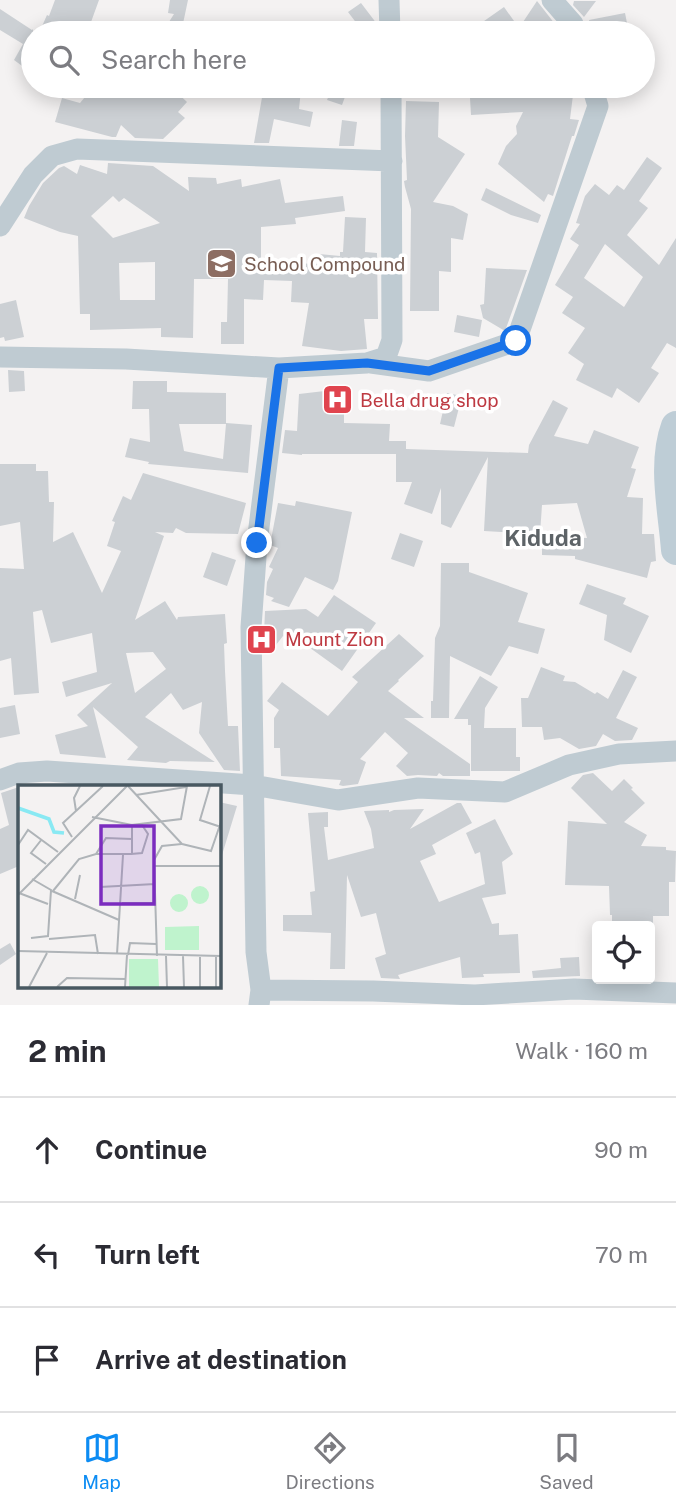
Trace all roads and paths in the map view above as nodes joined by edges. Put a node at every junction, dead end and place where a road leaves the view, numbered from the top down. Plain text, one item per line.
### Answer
1 (389, 0) edge
2 (552, 0) edge
3 (390, 21) edge
4 (570, 21) edge
5 (391, 98) edge
6 (596, 98) edge
7 (392, 161) junction
8 (0, 226) edge
9 (0, 357) edge
10 (367, 363) junction
11 (279, 368) junction
12 (676, 426) edge
13 (675, 514) edge
14 (676, 550) edge
15 (676, 751) edge
16 (0, 780) edge
17 (253, 785) junction
18 (676, 993) edge
19 (260, 997) edge
20 (474, 1000) edge

1 - 3 street
2 - 4 street
5 - 7 street
6 - 10 street
7 - 8 street
7 - 10 street
9 - 11 street
10 - 11 street
11 - 17 street
12 - 13 street
13 - 14 street
15 - 17 street
16 - 17 street
17 - 19 street
18 - 20 street
19 - 20 street

